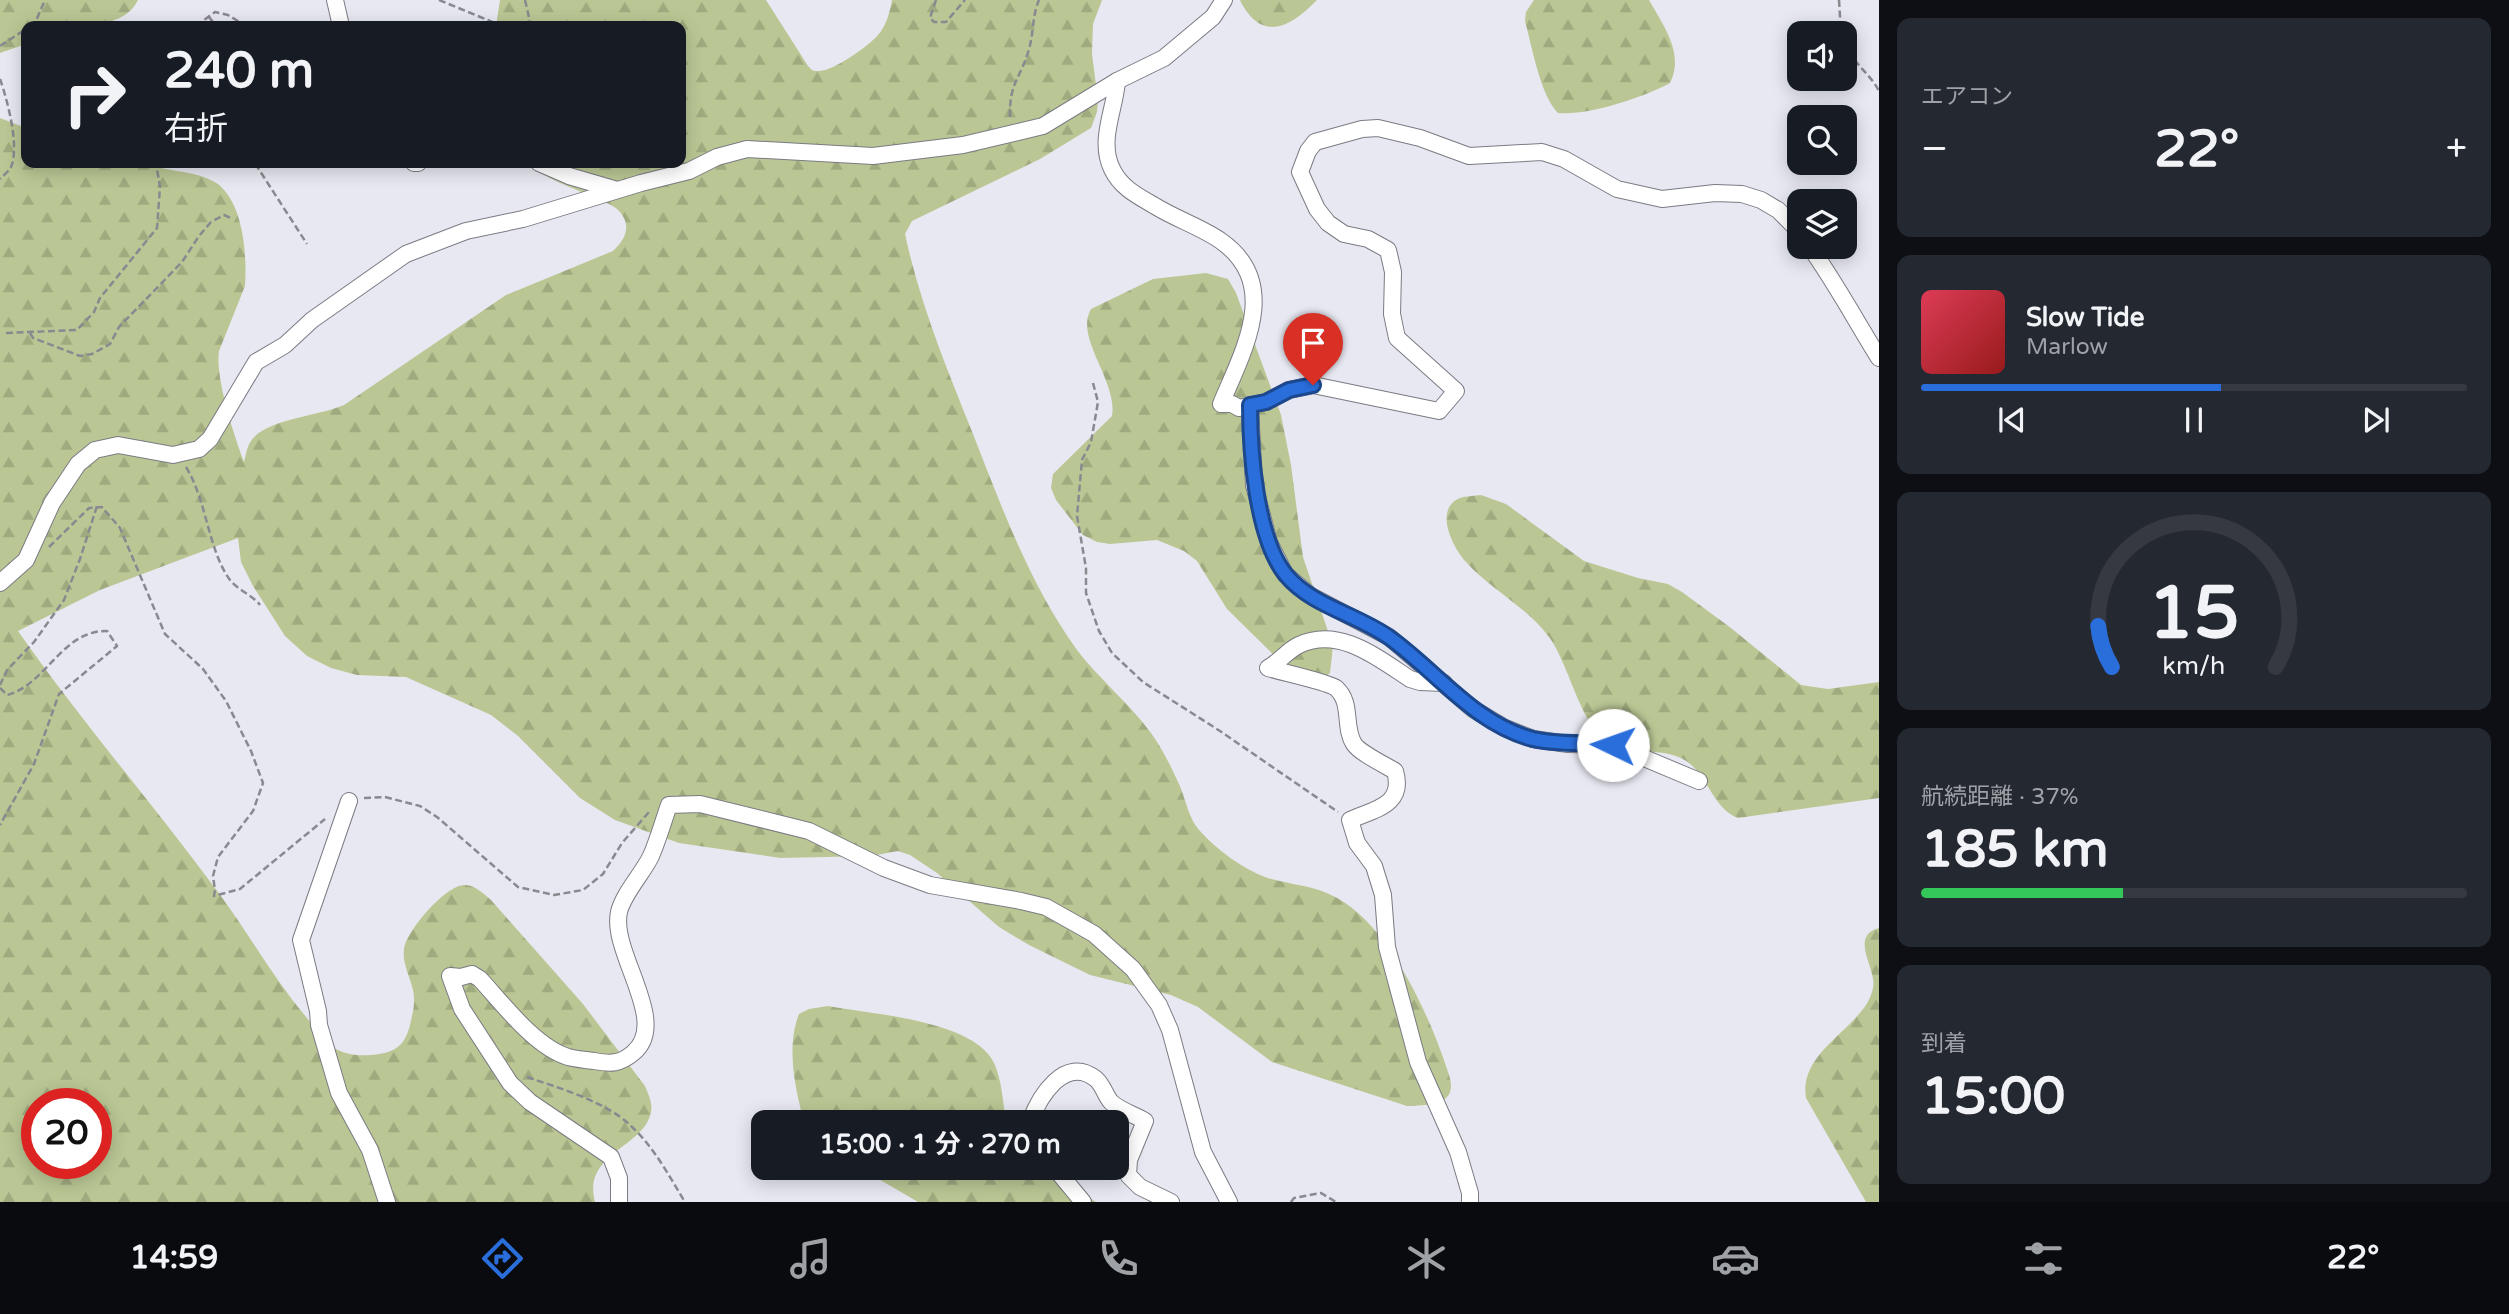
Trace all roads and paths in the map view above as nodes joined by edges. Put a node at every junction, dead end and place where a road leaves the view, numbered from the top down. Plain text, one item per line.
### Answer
1 (45, 0) edge
2 (335, 0) edge
3 (439, 0) edge
4 (525, 0) edge
5 (936, 0) edge
6 (965, 0) edge
7 (1039, 0) edge
8 (1224, 0) edge
9 (1839, 0) edge
10 (209, 17) junction
11 (36, 21) edge
12 (204, 21) edge
13 (212, 21) edge
14 (238, 21) edge
15 (340, 21) edge
16 (490, 21) edge
17 (530, 21) edge
18 (1840, 21) edge
19 (21, 32) edge
20 (0, 46) edge
21 (1857, 65) edge
22 (0, 79) edge
23 (1117, 81) junction
24 (1879, 91) edge
25 (1011, 135) junction
26 (157, 168) edge
27 (258, 168) edge
28 (551, 168) edge
29 (0, 179) edge
30 (617, 190) junction
31 (231, 218) dead end
32 (1787, 219) edge
33 (307, 244) dead end
34 (1819, 259) edge
35 (6, 333) dead end
36 (30, 333) junction
37 (1879, 358) edge
38 (1093, 383) dead end
39 (1250, 405) junction
40 (178, 454) junction
41 (97, 506) junction
42 (26, 560) junction
43 (0, 583) edge
44 (260, 605) dead end
45 (1444, 683) junction
46 (0, 687) edge
47 (1699, 781) dead end
48 (349, 801) joint
49 (669, 805) junction
50 (327, 817) dead end
51 (1350, 820) junction
52 (0, 825) edge
53 (523, 1075) dead end
54 (1036, 1110) edge
55 (1124, 1110) edge
56 (1129, 1113) edge
57 (1129, 1160) edge
58 (1129, 1176) edge
59 (1065, 1180) edge
60 (387, 1202) edge
61 (619, 1202) edge
62 (685, 1202) edge
63 (1083, 1202) edge
64 (1171, 1202) edge
65 (1229, 1202) edge
66 (1291, 1202) edge
67 (1336, 1202) edge
68 (1470, 1202) edge

1 - 11 path
2 - 15 street
3 - 16 path
4 - 17 path
5 - 6 path
7 - 25 path
8 - 23 street
9 - 18 path
10 - 12 path
10 - 13 path
10 - 14 path
19 - 20 path
21 - 24 path
22 - 29 path
23 - 25 street
23 - 39 street
25 - 30 street
26 - 36 path
27 - 33 path
28 - 30 street
30 - 40 street
31 - 36 path
32 - 39 street
34 - 37 street
35 - 36 path
38 - 51 path
39 - 45 street
40 - 42 street
40 - 44 path
41 - 42 path
41 - 46 path
41 - 50 path
42 - 43 street
45 - 47 street
45 - 51 street
46 - 52 path
48 - 49 path
48 - 60 street
49 - 61 street
49 - 65 street
51 - 68 street
53 - 62 path
54 - 55 street
56 - 57 street
58 - 64 street
59 - 63 street
66 - 67 path

